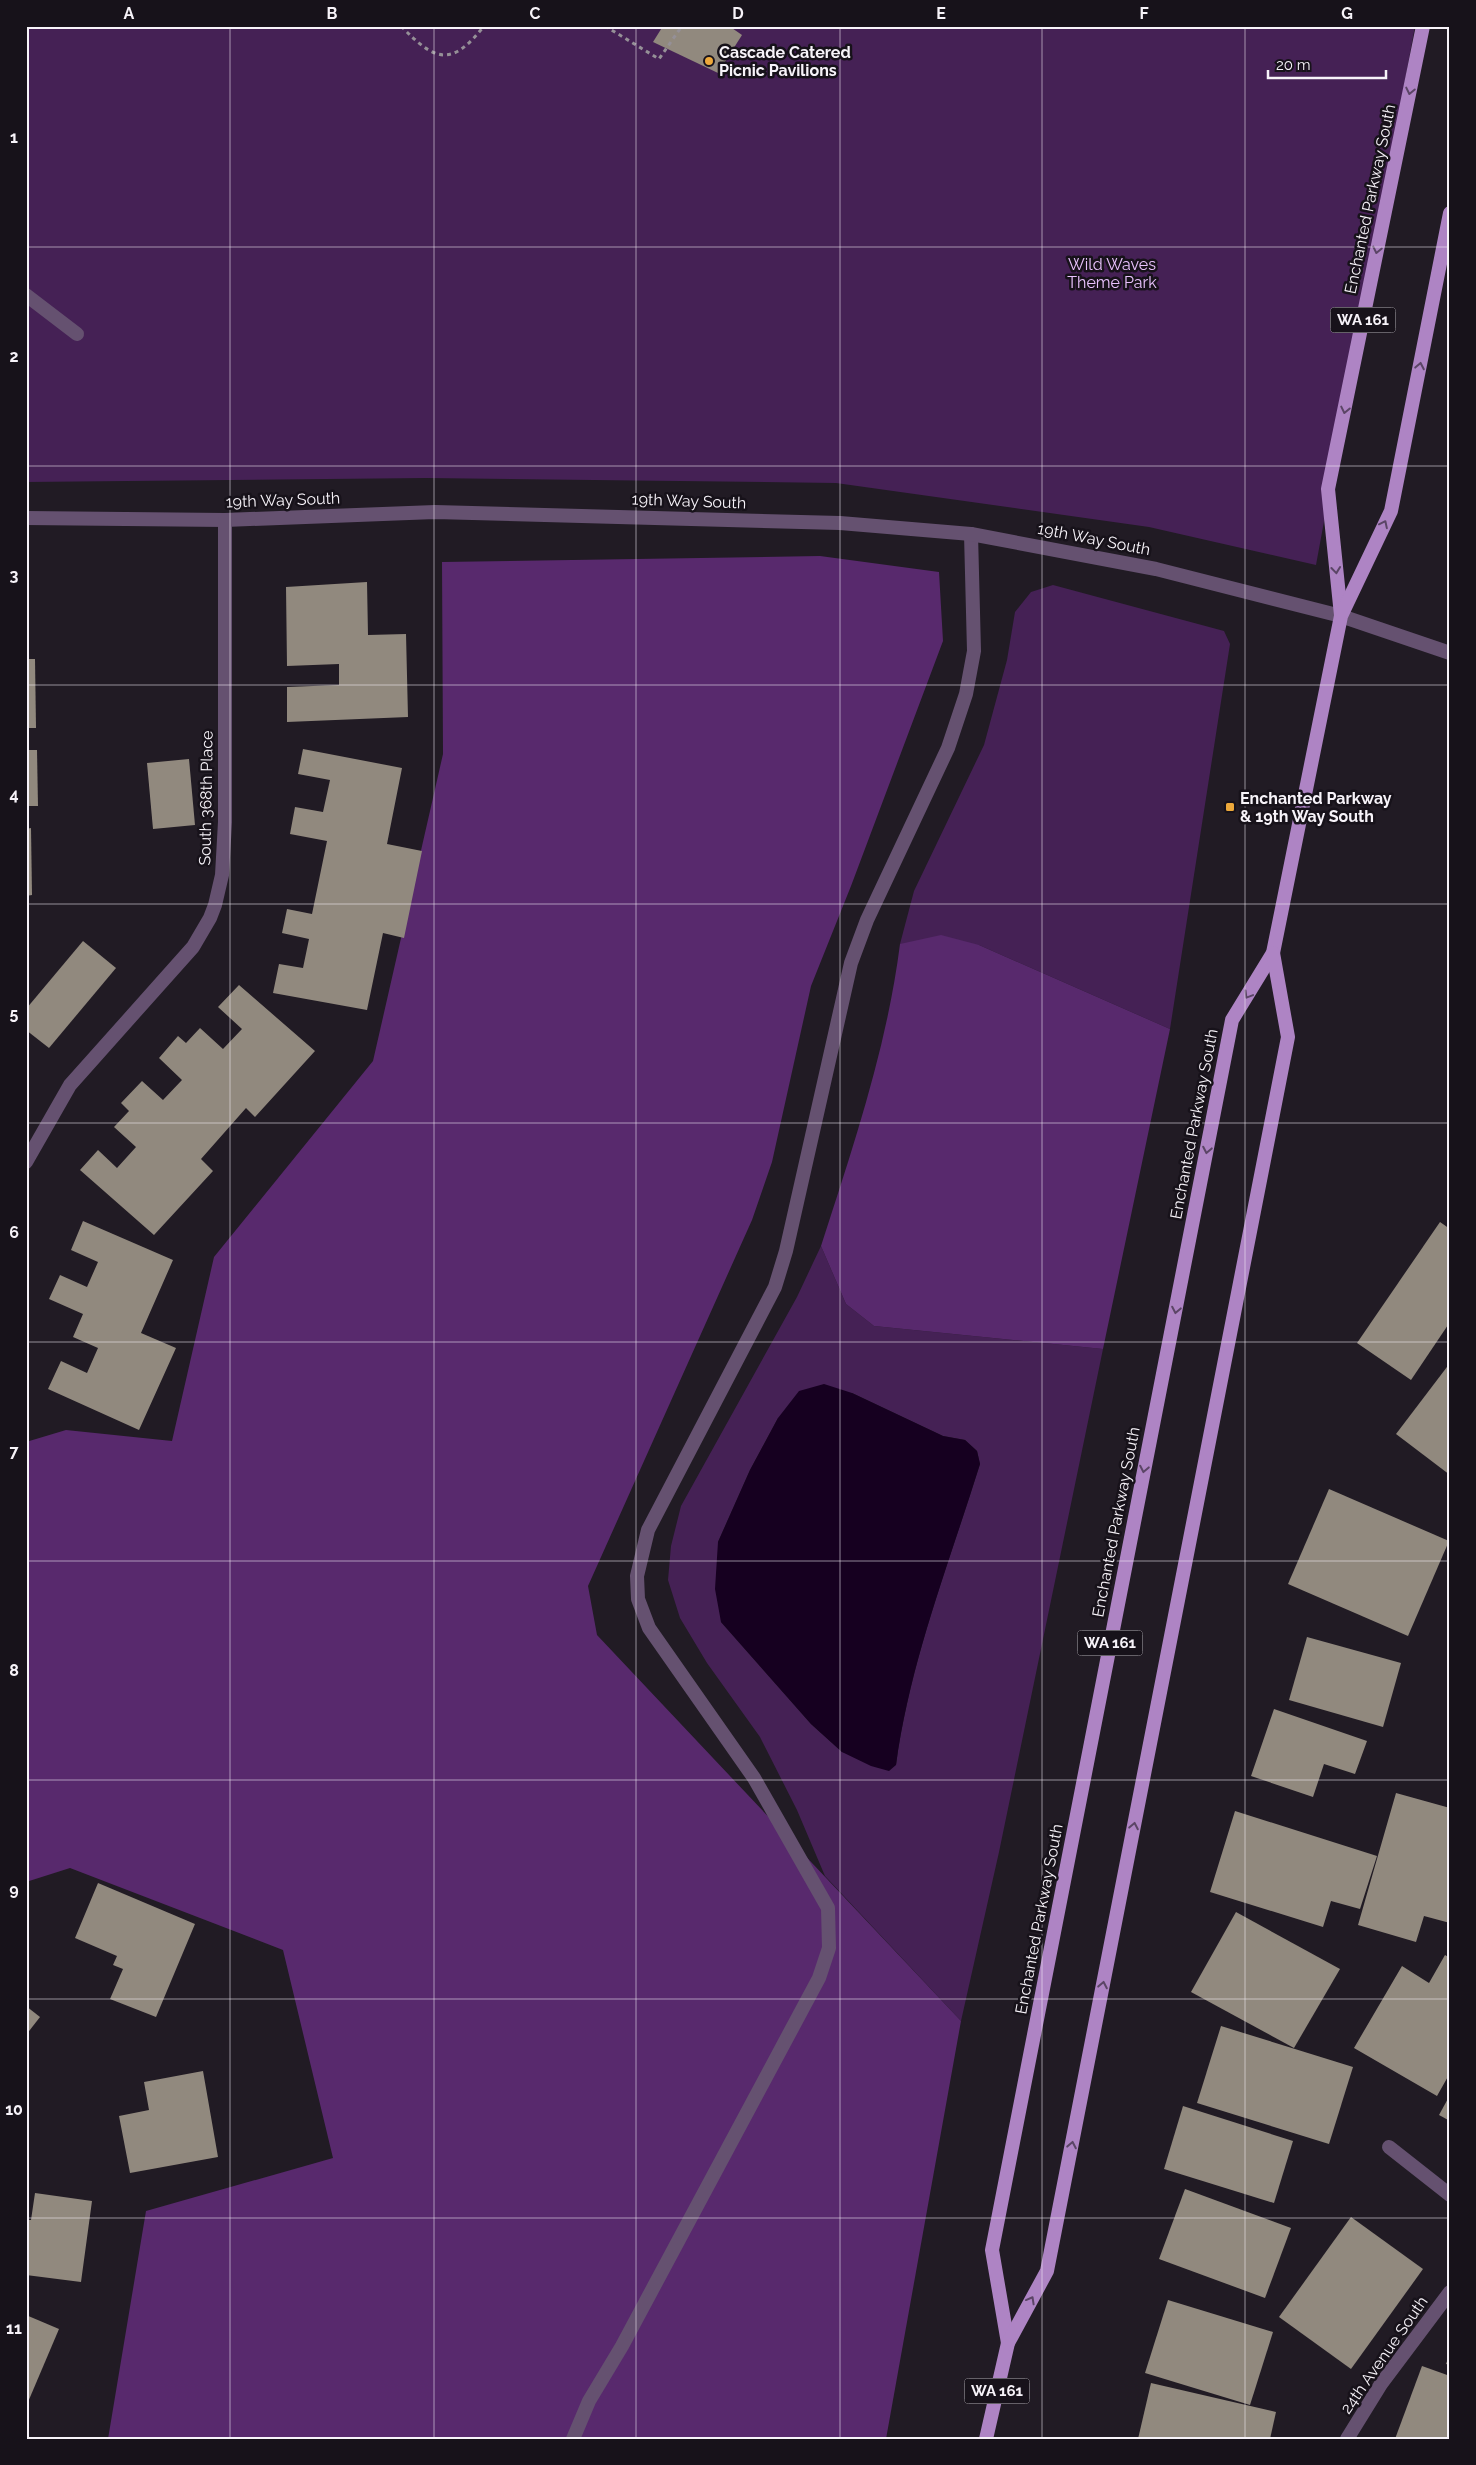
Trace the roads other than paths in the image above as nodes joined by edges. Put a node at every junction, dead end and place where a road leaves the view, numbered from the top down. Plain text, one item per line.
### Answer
1 (1423, 26) edge
2 (1450, 213) edge
3 (26, 295) edge
4 (77, 334) dead end
5 (26, 518) edge
6 (225, 520) junction
7 (971, 534) junction
8 (1341, 616) junction
9 (1450, 653) edge
10 (1273, 953) junction
11 (26, 1162) edge
12 (1389, 2147) dead end
13 (1450, 2195) edge
14 (1450, 2292) edge
15 (1008, 2343) junction
16 (573, 2439) edge
17 (986, 2439) edge
18 (1348, 2439) edge

1 -> 8 main road, Enchanted Parkway South / WA 161
8 -> 2 main road, Enchanted Parkway South / WA 161
3 - 4 street
5 - 6 street, 19th Way South
6 - 7 street, 19th Way South
6 - 11 street, South 368th Place
7 - 8 street, 19th Way South
7 - 16 street
8 - 9 street, 19th Way South
8 - 10 main road, Enchanted Parkway South / WA 161
15 -> 10 main road, Enchanted Parkway South / WA 161
10 -> 15 main road, Enchanted Parkway South / WA 161
12 - 13 street
14 - 18 street, 24th Avenue South
15 - 17 main road, Enchanted Parkway South / WA 161

